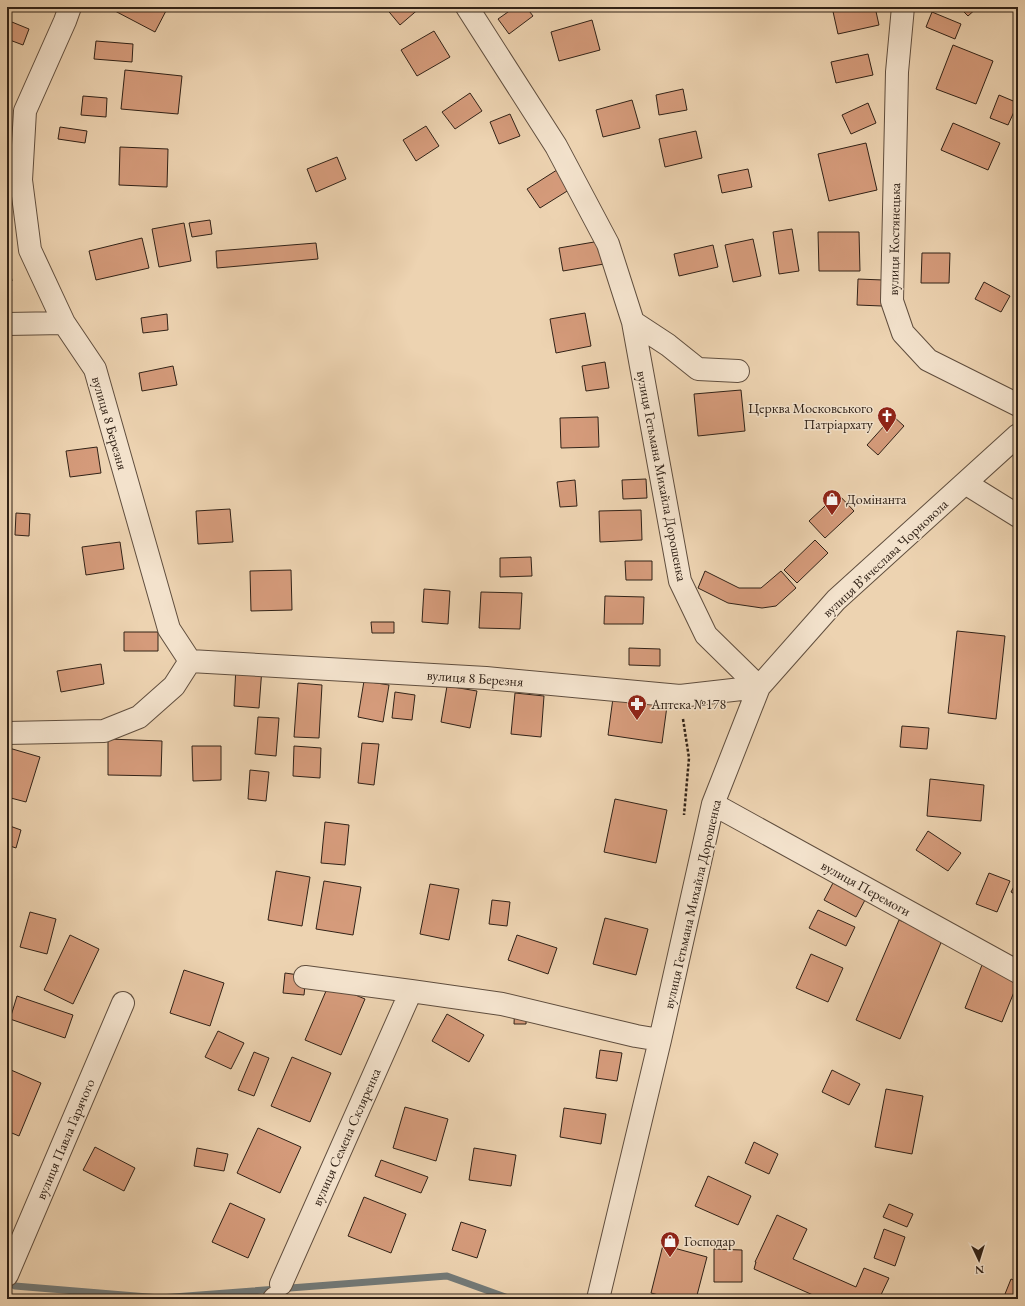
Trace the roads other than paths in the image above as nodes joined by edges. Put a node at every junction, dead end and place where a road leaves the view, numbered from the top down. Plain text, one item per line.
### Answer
1 (70, 7) edge
2 (467, 7) edge
3 (902, 7) edge
4 (633, 322) junction
5 (64, 323) junction
6 (7, 324) edge
7 (738, 371) dead end
8 (1018, 405) edge
9 (1018, 435) edge
10 (965, 483) junction
11 (1018, 516) edge
12 (190, 661) junction
13 (759, 687) junction
14 (7, 733) edge
15 (713, 804) junction
16 (1018, 972) edge
17 (306, 977) dead end
18 (411, 991) junction
19 (123, 1002) dead end
20 (660, 1040) junction
21 (7, 1275) edge
22 (277, 1294) edge
23 (598, 1299) edge

1 - 5 street, вулиця 8 Березня
2 - 4 street, вулиця Гетьмана Михайла Дорошенка
3 - 8 street, вулиця Костянецька
4 - 7 street
4 - 13 street, вулиця Гетьмана Михайла Дорошенка
5 - 6 street
5 - 12 street, вулиця 8 Березня
9 - 10 street, вулиця Вʼячеслава Чорновола
10 - 11 street
10 - 13 street, вулиця Вʼячеслава Чорновола
12 - 13 street, вулиця 8 Березня
12 - 14 street
13 - 15 street, вулиця Гетьмана Михайла Дорошенка
15 - 16 street, вулиця Перемоги
15 - 20 street, вулиця Гетьмана Михайла Дорошенка
17 - 18 street
18 - 20 street
18 - 22 street, вулиця Семена Скляренка
19 - 21 street, вулиця Павла Гарячого
20 - 23 street, вулиця Гетьмана Михайла Дорошенка

